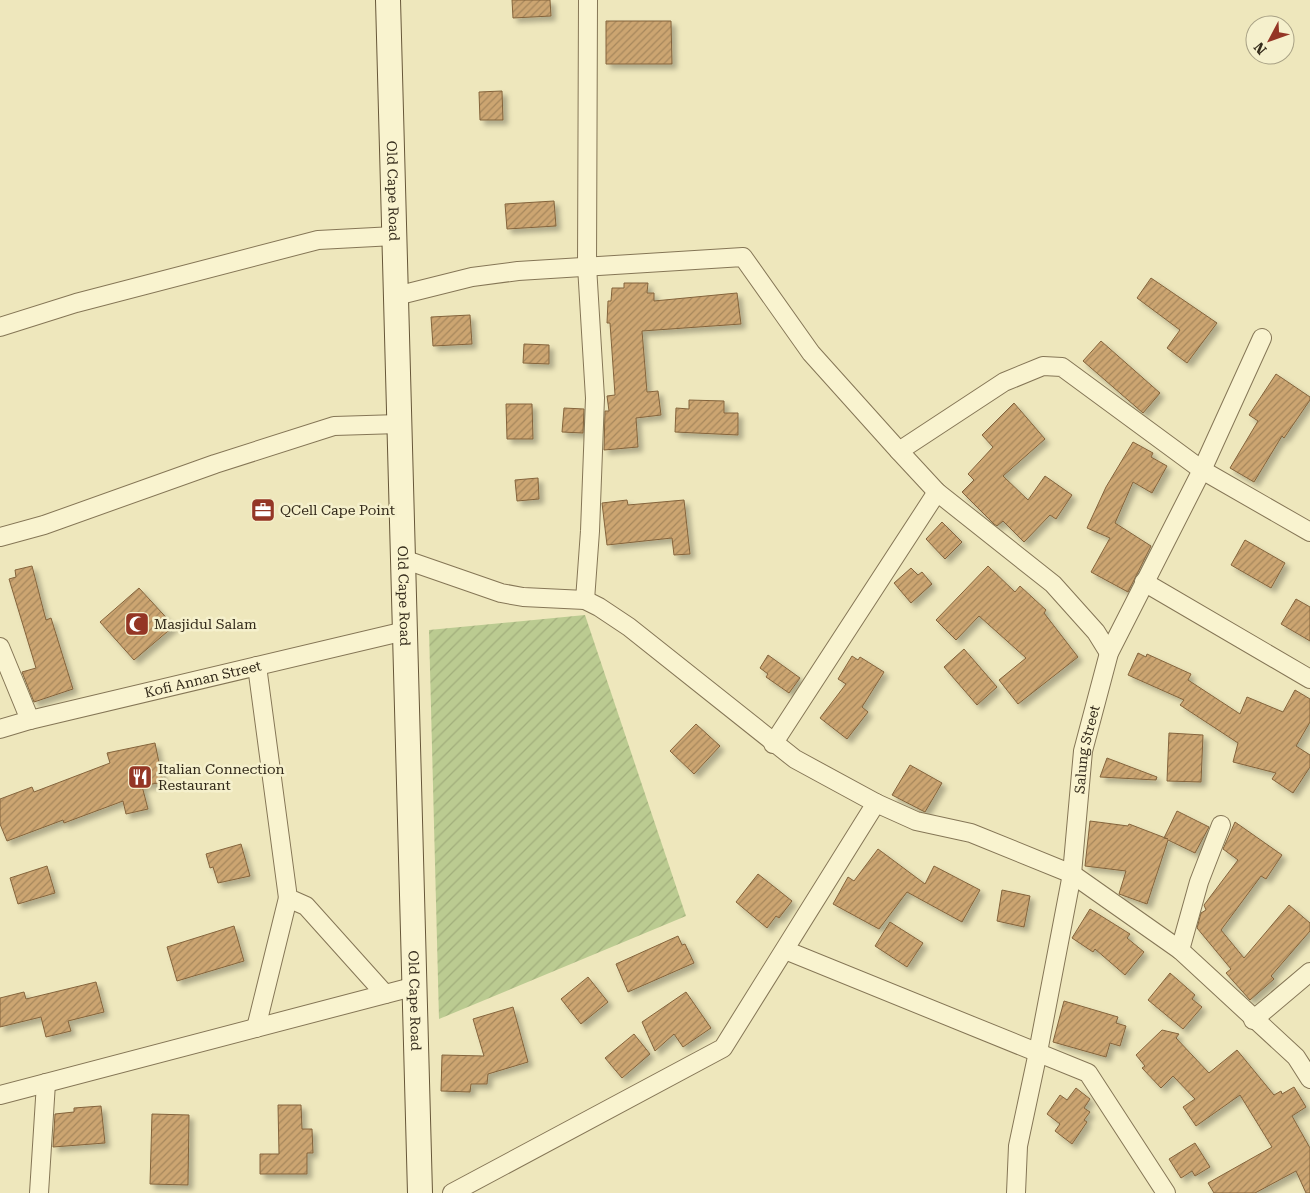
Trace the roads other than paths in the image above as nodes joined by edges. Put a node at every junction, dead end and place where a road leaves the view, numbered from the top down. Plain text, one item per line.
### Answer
1 (388, 0) edge
2 (588, 1) edge
3 (394, 236) junction
4 (587, 266) junction
5 (396, 296) junction
6 (0, 327) edge
7 (1262, 338) dead end
8 (399, 424) junction
9 (898, 451) junction
10 (1202, 470) junction
11 (937, 492) junction
12 (1310, 532) edge
13 (0, 537) edge
14 (403, 559) junction
15 (1144, 582) junction
16 (585, 600) junction
17 (405, 632) junction
18 (0, 647) edge
19 (1109, 653) junction
20 (257, 666) junction
21 (1310, 679) edge
22 (30, 720) junction
23 (0, 729) edge
24 (773, 744) junction
25 (876, 803) junction
26 (1221, 825) dead end
27 (1072, 874) junction
28 (288, 898) junction
29 (786, 950) junction
30 (1180, 950) junction
31 (1310, 973) edge
32 (416, 986) junction
33 (384, 994) junction
34 (1253, 1020) junction
35 (256, 1028) junction
36 (1038, 1052) junction
37 (1310, 1079) edge
38 (46, 1083) junction
39 (0, 1095) edge
40 (39, 1193) edge
41 (420, 1193) edge
42 (452, 1193) edge
43 (1016, 1193) edge
44 (1166, 1193) edge

1 - 3 street, Old Cape Road
2 - 4 street
3 - 5 street, Old Cape Road
3 - 6 street
4 - 5 street
4 - 9 street
4 - 16 street
5 - 8 street, Old Cape Road
7 - 10 street, Salung Street
8 - 13 street
8 - 14 street, Old Cape Road
9 - 10 street
9 - 11 street
10 - 12 street
10 - 15 street, Salung Street
11 - 19 street
11 - 24 street
14 - 16 street
14 - 17 street, Old Cape Road
15 - 19 street, Salung Street
15 - 21 street
16 - 24 street
17 - 20 street, Kofi Annan Street
17 - 32 street, Old Cape Road
18 - 22 street
19 - 27 street, Salung Street
20 - 22 street, Kofi Annan Street
20 - 28 street
22 - 23 street, Kofi Annan Street
24 - 25 street
25 - 27 street
25 - 29 street
26 - 30 street
27 - 30 street
27 - 36 street, Salung Street
28 - 33 street
28 - 35 street
29 - 36 street
29 - 42 street
30 - 34 street
31 - 34 street
32 - 33 street
32 - 41 street, Old Cape Road
33 - 35 street
34 - 37 street
35 - 38 street
36 - 43 street, Salung Street
36 - 44 street
38 - 39 street
38 - 40 street

